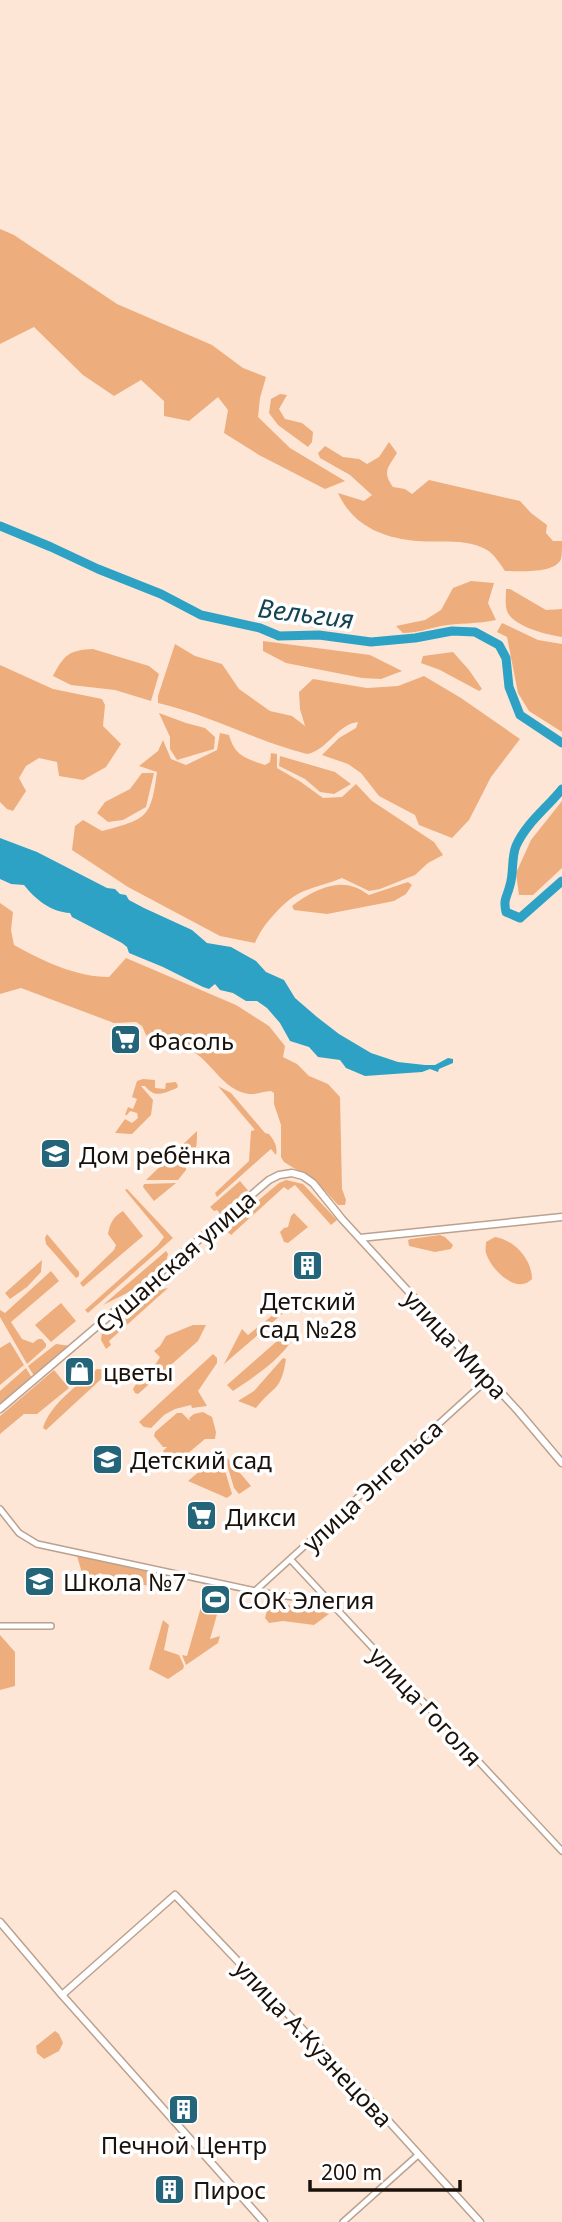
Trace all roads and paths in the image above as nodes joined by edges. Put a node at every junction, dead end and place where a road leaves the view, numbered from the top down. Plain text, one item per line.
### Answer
1 (562, 1217) edge
2 (349, 1226) joint
3 (360, 1238) junction
4 (488, 1378) junction
5 (0, 1409) edge
6 (562, 1463) edge
7 (0, 1509) edge
8 (291, 1560) junction
9 (255, 1591) junction
10 (333, 1607) junction
11 (0, 1626) edge
12 (51, 1626) dead end
13 (562, 1851) edge
14 (0, 1922) edge
15 (62, 1995) junction
16 (418, 2155) junction
17 (264, 2222) edge
18 (343, 2222) edge
19 (480, 2222) edge

1 - 3 main road
2 - 3 main road, улица Мира
2 - 5 main road, Сушанская улица
3 - 4 main road, улица Мира
4 - 6 main road, улица Мира
4 - 8 street, улица Энгельса
7 - 9 street
8 - 9 street, улица Энгельса
8 - 10 street, улица Гоголя
9 - 10 street
10 - 13 street, улица Гоголя
11 - 12 street
14 - 15 main road
15 - 16 main road, улица А.Кузнецова
15 - 17 main road
16 - 18 street
16 - 19 main road, улица А.Кузнецова

